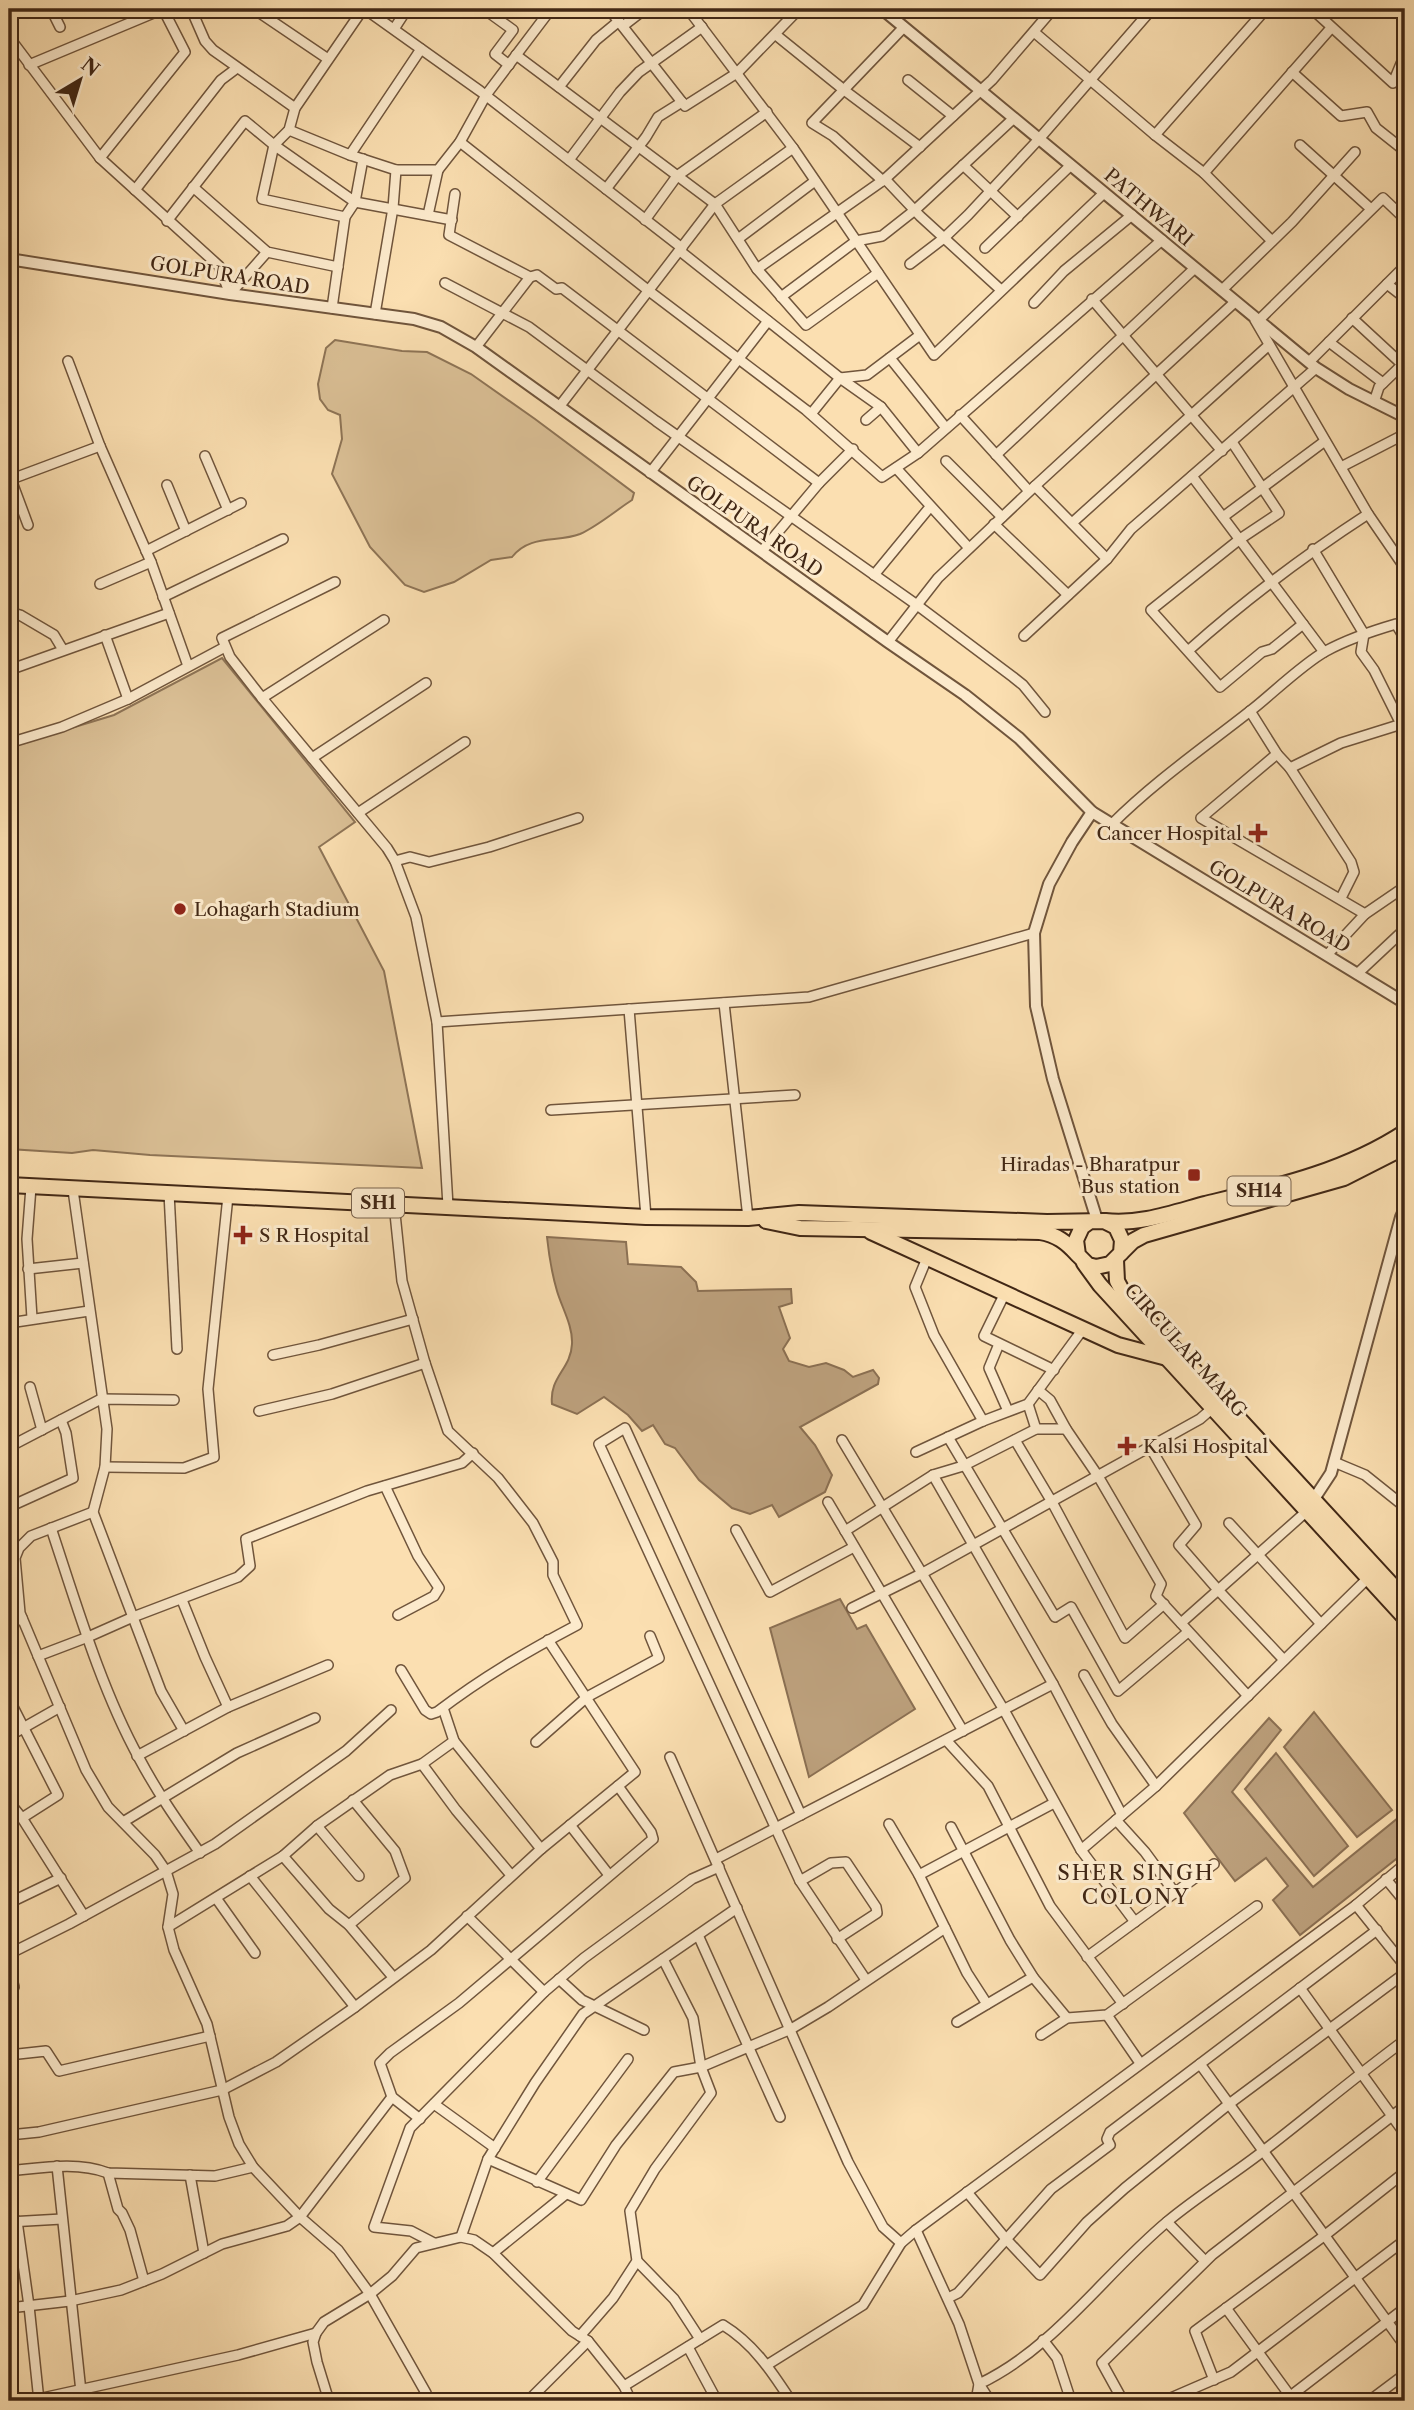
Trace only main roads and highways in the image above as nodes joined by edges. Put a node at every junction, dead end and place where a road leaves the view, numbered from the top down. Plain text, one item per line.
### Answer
1 (1405, 1132) edge
2 (1405, 1147) edge
3 (9, 1185) edge
4 (748, 1218) junction
5 (1096, 1221) junction
6 (864, 1229) junction
7 (1119, 1256) junction
8 (1080, 1258) junction
9 (1168, 1359) junction
10 (1217, 1404) junction
11 (1310, 1506) junction
12 (1405, 1599) edge
13 (1405, 1618) edge

1 - 5 main road, SH14
2 - 7 main road, SH14
3 - 4 main road, SH1
4 - 5 main road, SH1
4 - 6 main road, SH1
5 - 7 main road
5 - 8 main road
6 - 8 main road, SH1
6 - 9 main road
7 - 8 main road
7 - 10 main road, CIRCULAR MARG
8 - 9 main road, CIRCULAR MARG
9 - 10 main road, CIRCULAR MARG
10 - 11 main road, CIRCULAR MARG
11 - 12 main road, CIRCULAR MARG
11 - 13 main road, CIRCULAR MARG

